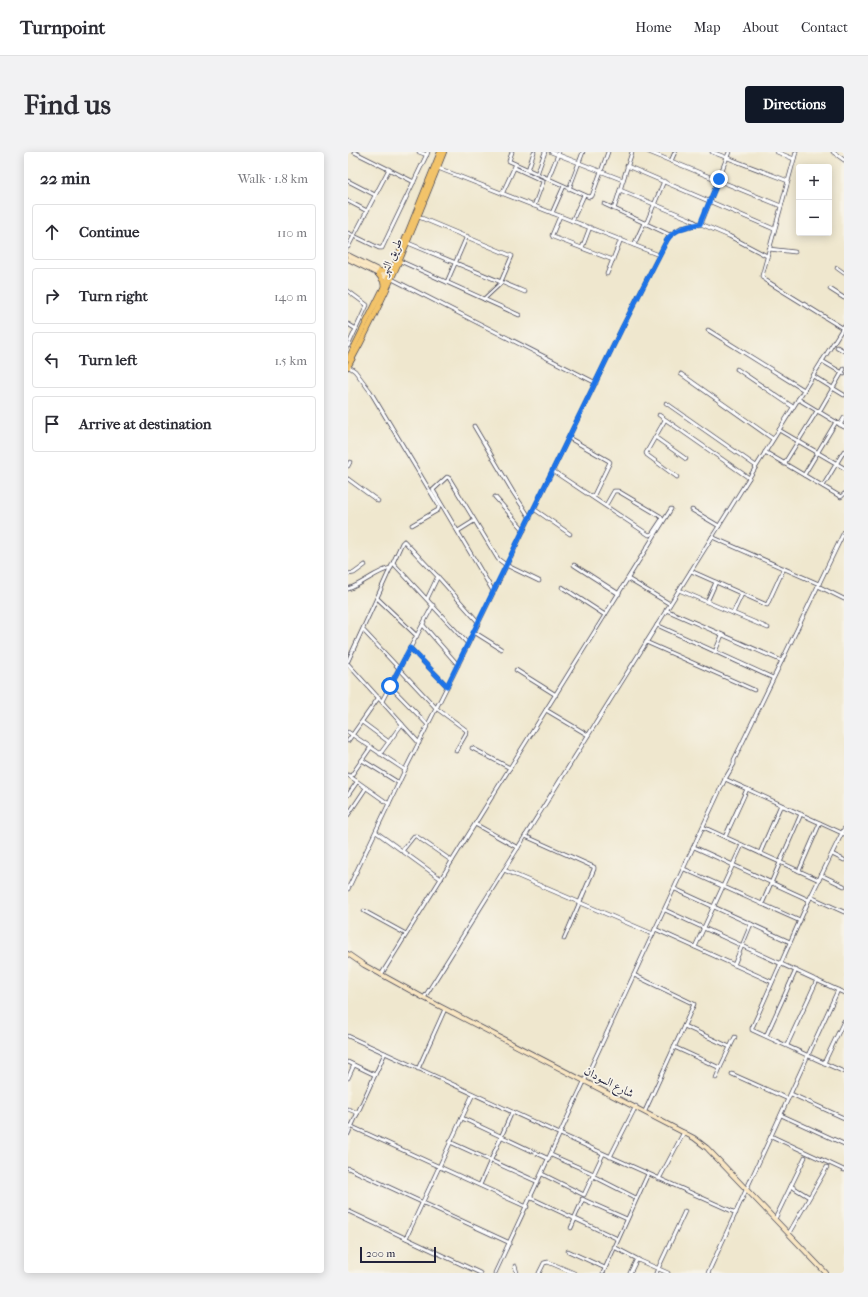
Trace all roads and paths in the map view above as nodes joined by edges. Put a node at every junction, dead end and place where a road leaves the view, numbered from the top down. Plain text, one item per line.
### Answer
1 (419, 152) edge
2 (440, 152) edge
3 (444, 152) edge
4 (512, 152) edge
5 (534, 152) edge
6 (545, 152) edge
7 (551, 152) edge
8 (583, 152) edge
9 (608, 152) edge
10 (632, 152) edge
11 (649, 152) edge
12 (675, 152) edge
13 (712, 152) edge
14 (729, 152) edge
15 (777, 152) edge
16 (796, 152) edge
17 (833, 152) edge
18 (357, 153) edge
19 (427, 153) edge
20 (559, 153) edge
21 (727, 158) junction
22 (794, 159) junction
23 (844, 160) edge
24 (671, 161) junction
25 (579, 163) junction
26 (515, 166) junction
27 (628, 166) junction
28 (438, 168) junction
29 (389, 169) junction
30 (528, 170) junction
31 (601, 171) junction
32 (537, 174) junction
33 (548, 179) junction
34 (719, 179) junction
35 (624, 180) junction
36 (348, 181) edge
37 (664, 181) junction
38 (788, 181) junction
39 (414, 182) junction
40 (564, 186) junction
41 (569, 189) junction
42 (620, 190) junction
43 (502, 194) junction
44 (375, 195) junction
45 (584, 195) junction
46 (348, 201) edge
47 (710, 201) junction
48 (604, 204) dead end
49 (655, 204) junction
50 (534, 206) junction
51 (781, 206) junction
52 (614, 209) junction
53 (367, 211) junction
54 (552, 213) junction
55 (560, 216) junction
56 (419, 217) junction
57 (572, 221) junction
58 (645, 224) junction
59 (699, 224) junction
60 (590, 227) junction
61 (774, 229) junction
62 (348, 233) edge
63 (670, 235) junction
64 (354, 236) junction
65 (467, 236) junction
66 (620, 239) junction
67 (408, 243) junction
68 (634, 245) junction
69 (348, 247) edge
70 (582, 248) junction
71 (769, 248) junction
72 (795, 252) dead end
73 (348, 255) edge
74 (659, 255) junction
75 (767, 256) junction
76 (348, 259) edge
77 (613, 260) junction
78 (400, 261) junction
79 (456, 262) junction
80 (394, 266) junction
81 (837, 268) dead end
82 (379, 273) junction
83 (844, 273) edge
84 (607, 274) dead end
85 (390, 278) junction
86 (502, 281) junction
87 (447, 282) junction
88 (384, 288) junction
89 (830, 289) dead end
90 (348, 291) edge
91 (526, 292) dead end
92 (844, 298) edge
93 (484, 299) junction
94 (519, 315) dead end
95 (348, 324) edge
96 (844, 327) edge
97 (356, 329) junction
98 (708, 330) dead end
99 (348, 346) edge
100 (837, 347) dead end
101 (844, 351) edge
102 (348, 359) edge
103 (822, 360) junction
104 (348, 366) edge
105 (737, 369) dead end
106 (844, 369) edge
107 (843, 373) edge
108 (681, 374) dead end
109 (812, 376) junction
110 (596, 383) junction
111 (833, 388) junction
112 (804, 390) junction
113 (844, 395) edge
114 (798, 400) junction
115 (666, 403) dead end
116 (793, 407) junction
117 (818, 411) junction
118 (658, 415) dead end
119 (844, 418) edge
120 (665, 420) junction
121 (836, 422) junction
122 (474, 426) dead end
123 (842, 426) edge
124 (779, 430) junction
125 (655, 437) junction
126 (569, 438) junction
127 (773, 439) junction
128 (798, 441) junction
129 (765, 452) junction
130 (817, 452) junction
131 (844, 452) edge
132 (686, 459) dead end
133 (784, 464) junction
134 (837, 464) junction
135 (756, 466) junction
136 (844, 468) edge
137 (553, 471) junction
138 (804, 475) junction
139 (677, 477) dead end
140 (749, 478) junction
141 (348, 479) edge
142 (823, 486) junction
143 (844, 494) edge
144 (495, 497) dead end
145 (592, 497) junction
146 (378, 501) dead end
147 (606, 505) junction
148 (534, 509) junction
149 (671, 509) dead end
150 (692, 510) dead end
151 (530, 518) junction
152 (474, 521) junction
153 (412, 525) dead end
154 (719, 526) junction
155 (524, 530) junction
156 (458, 531) junction
157 (844, 532) edge
158 (570, 534) dead end
159 (712, 537) junction
160 (393, 563) junction
161 (365, 565) dead end
162 (506, 565) junction
163 (574, 565) dead end
164 (391, 568) junction
165 (784, 568) junction
166 (691, 571) junction
167 (348, 574) edge
168 (438, 576) junction
169 (628, 579) junction
170 (539, 581) dead end
171 (716, 582) junction
172 (818, 585) junction
173 (562, 587) dead end
174 (348, 589) edge
175 (679, 590) junction
176 (494, 591) junction
177 (619, 594) junction
178 (742, 594) junction
179 (377, 598) junction
180 (427, 599) junction
181 (844, 599) edge
182 (707, 602) junction
183 (670, 604) junction
184 (433, 605) junction
185 (666, 610) junction
186 (733, 613) junction
187 (606, 615) junction
188 (478, 623) junction
189 (423, 625) junction
190 (657, 625) junction
191 (768, 628) dead end
192 (363, 630) junction
193 (474, 632) junction
194 (722, 635) junction
195 (417, 636) junction
196 (646, 642) junction
197 (468, 644) junction
198 (410, 648) junction
199 (501, 649) dead end
200 (715, 652) junction
201 (782, 661) junction
202 (348, 662) edge
203 (458, 665) junction
204 (399, 669) junction
205 (516, 670) dead end
206 (774, 678) junction
207 (390, 686) junction
208 (447, 686) junction
209 (754, 690) dead end
210 (556, 695) junction
211 (379, 698) junction
212 (382, 701) junction
213 (436, 708) junction
214 (546, 710) junction
215 (362, 722) junction
216 (402, 724) junction
217 (428, 725) junction
218 (348, 732) edge
219 (352, 735) junction
220 (588, 735) junction
221 (348, 741) edge
222 (389, 742) junction
223 (419, 743) junction
224 (370, 747) junction
225 (472, 748) dead end
226 (456, 751) dead end
227 (380, 754) junction
228 (362, 760) junction
229 (510, 768) junction
230 (405, 770) junction
231 (349, 776) edge
232 (725, 779) junction
233 (357, 782) junction
234 (399, 783) junction
235 (366, 788) junction
236 (747, 789) junction
237 (348, 795) edge
238 (389, 804) junction
239 (784, 806) junction
240 (801, 814) junction
241 (348, 815) edge
242 (820, 823) junction
243 (475, 824) junction
244 (703, 827) junction
245 (844, 829) edge
246 (376, 832) junction
247 (843, 834) edge
248 (525, 836) junction
249 (725, 837) junction
250 (742, 845) junction
251 (694, 847) junction
252 (518, 848) junction
253 (402, 851) junction
254 (760, 853) junction
255 (832, 854) junction
256 (844, 860) edge
257 (452, 861) junction
258 (780, 863) junction
259 (732, 865) junction
260 (684, 869) junction
261 (504, 870) junction
262 (799, 871) junction
263 (821, 875) junction
264 (441, 879) junction
265 (819, 880) junction
266 (772, 883) junction
267 (723, 886) junction
268 (844, 886) edge
269 (675, 888) junction
270 (348, 889) edge
271 (810, 899) junction
272 (580, 903) junction
273 (762, 904) junction
274 (713, 906) junction
275 (665, 910) junction
276 (364, 911) dead end
277 (844, 912) edge
278 (800, 921) junction
279 (752, 924) junction
280 (704, 927) junction
281 (656, 929) junction
282 (406, 934) junction
283 (653, 934) junction
284 (564, 939) dead end
285 (790, 942) junction
286 (742, 945) junction
287 (695, 947) junction
288 (348, 954) edge
289 (781, 963) junction
290 (734, 965) junction
291 (796, 970) junction
292 (381, 975) junction
293 (634, 975) junction
294 (817, 980) junction
295 (772, 982) junction
296 (838, 990) junction
297 (844, 993) edge
298 (424, 998) junction
299 (445, 1009) junction
300 (844, 1021) edge
301 (684, 1026) junction
302 (348, 1036) edge
303 (766, 1036) junction
304 (735, 1037) dead end
305 (787, 1045) junction
306 (674, 1047) junction
307 (730, 1047) junction
308 (385, 1053) junction
309 (808, 1056) junction
310 (348, 1062) edge
311 (824, 1063) junction
312 (354, 1065) junction
313 (720, 1068) junction
314 (418, 1069) junction
315 (844, 1072) edge
316 (732, 1074) dead end
317 (375, 1075) junction
318 (348, 1078) edge
319 (716, 1078) dead end
320 (586, 1081) junction
321 (473, 1094) junction
322 (791, 1094) junction
323 (788, 1099) junction
324 (636, 1106) junction
325 (348, 1109) edge
326 (645, 1111) junction
327 (512, 1112) junction
328 (358, 1113) junction
329 (781, 1115) junction
330 (462, 1118) junction
331 (844, 1118) edge
332 (350, 1126) edge
333 (684, 1132) junction
334 (348, 1134) edge
335 (560, 1134) junction
336 (501, 1136) junction
337 (771, 1136) junction
338 (450, 1142) junction
339 (844, 1144) edge
340 (603, 1154) junction
341 (551, 1155) junction
342 (610, 1157) junction
343 (804, 1157) dead end
344 (549, 1159) junction
345 (490, 1161) junction
346 (438, 1167) junction
347 (827, 1167) dead end
348 (348, 1168) edge
349 (844, 1170) edge
350 (542, 1174) junction
351 (648, 1174) junction
352 (593, 1175) junction
353 (659, 1179) junction
354 (538, 1182) junction
355 (480, 1185) junction
356 (791, 1186) junction
357 (746, 1189) junction
358 (583, 1197) junction
359 (809, 1197) junction
360 (531, 1198) junction
361 (636, 1198) junction
362 (422, 1202) junction
363 (526, 1207) junction
364 (348, 1211) edge
365 (685, 1211) dead end
366 (736, 1213) junction
367 (575, 1219) junction
368 (627, 1219) junction
369 (775, 1219) junction
370 (571, 1228) dead end
371 (788, 1233) junction
372 (406, 1238) junction
373 (618, 1239) junction
374 (510, 1243) junction
375 (614, 1247) junction
376 (568, 1251) dead end
377 (639, 1260) junction
378 (515, 1266) dead end
379 (605, 1268) junction
380 (658, 1269) junction
381 (480, 1273) edge
382 (495, 1273) edge
383 (517, 1273) edge
384 (539, 1273) edge
385 (574, 1273) edge
386 (603, 1273) edge
387 (630, 1273) edge
388 (656, 1273) edge
389 (668, 1273) edge
390 (708, 1273) edge
391 (826, 1273) edge

1 - 19 street
2 - 80 main road, طريق النهر
3 - 28 main road, طريق النهر
4 - 26 street
5 - 30 street
6 - 32 street
7 - 20 street
8 - 25 street
9 - 31 street
10 - 27 street
11 - 24 street
12 - 24 street
13 - 21 street
14 - 21 street
15 - 22 street
16 - 22 street
17 - 23 street
18 - 29 street
19 - 39 street
20 - 25 street
20 - 33 street
21 - 34 street
21 - 38 street
22 - 38 street
24 - 34 street
25 - 31 street
25 - 41 street
26 - 30 street
26 - 43 street
26 - 50 street
27 - 35 street
27 - 37 street
28 - 43 street
28 - 56 main road, طريق النهر
29 - 39 street
29 - 44 street
30 - 32 street
31 - 35 street
31 - 45 street
32 - 33 street
33 - 40 street
34 - 47 street
34 - 51 street
35 - 42 street
36 - 44 street
37 - 47 street
37 - 49 street
38 - 51 street
39 - 64 street
40 - 41 street
40 - 54 street
41 - 45 street
42 - 49 street
42 - 52 street
43 - 50 street
44 - 53 street
45 - 57 street
46 - 53 street
47 - 59 street
47 - 61 street
48 - 52 street
49 - 58 street
49 - 59 street
50 - 54 street
51 - 61 street
52 - 58 street
53 - 64 street
54 - 55 street
55 - 57 street
55 - 70 street
56 - 65 street
56 - 67 main road, طريق النهر
57 - 60 street
58 - 63 street
58 - 68 street
59 - 63 street
59 - 75 street
60 - 66 street
60 - 70 street
61 - 71 street
62 - 64 street
63 - 74 street
64 - 69 street
65 - 79 street
65 - 86 street
66 - 68 street
66 - 77 street
67 - 78 main road, طريق النهر
67 - 79 street
68 - 74 street
70 - 77 street
71 - 72 street
71 - 75 street
73 - 82 main road
74 - 110 street
75 - 96 street
76 - 82 main road
77 - 84 street
78 - 85 main road, طريق النهر
78 - 87 street
79 - 86 street
79 - 87 street
80 - 82 main road
80 - 85 main road, طريق النهر
81 - 83 street
82 - 85 main road
82 - 88 main road
85 - 88 main road, طريق النهر
85 - 104 main road, طريق النهر
85 - 110 street
86 - 91 street
86 - 93 street
87 - 93 street
88 - 102 main road, طريق النهر
89 - 92 street
90 - 97 street
93 - 94 street
95 - 97 street
96 - 103 street
97 - 99 street
98 - 112 street
100 - 101 street
103 - 107 street
103 - 109 street
104 - 153 street
105 - 116 street
106 - 107 street
107 - 111 street
108 - 127 street
109 - 111 street
109 - 112 street
110 - 126 street
111 - 113 street
111 - 117 street
112 - 114 street
114 - 116 street
114 - 117 street
115 - 135 street
116 - 124 street
117 - 121 street
117 - 128 street
118 - 120 street
119 - 123 street
120 - 125 street
120 - 140 street
121 - 123 street
121 - 130 street
122 - 151 street
124 - 127 street
124 - 128 street
125 - 132 street
125 - 139 street
126 - 137 street
126 - 145 street
127 - 129 street
128 - 130 street
128 - 133 street
129 - 133 street
129 - 135 street
130 - 134 street
130 - 138 street
131 - 134 street
133 - 138 street
134 - 136 street
134 - 142 street
135 - 140 street
137 - 145 street
137 - 148 street
138 - 142 street
140 - 154 street
141 - 146 street
142 - 143 street
144 - 155 street
145 - 147 street
147 - 147 street
148 - 151 street
148 - 158 street
149 - 169 street
150 - 154 street
151 - 155 street
152 - 156 street
152 - 156 street
152 - 162 street
154 - 159 street
155 - 162 street
156 - 176 street
157 - 172 street
159 - 165 street
159 - 166 street
160 - 164 street
160 - 168 street
160 - 180 street
161 - 167 street
162 - 170 street
162 - 176 street
163 - 177 street
164 - 174 street
164 - 179 street
165 - 172 street
165 - 178 street
166 - 171 street
166 - 175 street
168 - 180 street
168 - 188 street
169 - 177 street
169 - 183 street
171 - 178 street
171 - 182 street
172 - 181 street
172 - 201 street
173 - 187 street
175 - 182 street
175 - 183 street
176 - 188 street
177 - 187 street
178 - 186 street
179 - 192 street
179 - 195 street
180 - 184 street
182 - 186 street
183 - 185 street
184 - 189 street
184 - 197 street
185 - 190 street
185 - 194 street
186 - 191 street
187 - 210 street
188 - 193 street
189 - 195 street
189 - 203 street
190 - 196 street
190 - 200 street
192 - 202 street
192 - 204 street
193 - 197 street
193 - 199 street
194 - 200 street
194 - 201 street
195 - 198 street
196 - 209 street
196 - 220 street
197 - 203 street
198 - 204 street
198 - 208 street
200 - 206 street
201 - 206 street
202 - 211 street
203 - 208 street
204 - 207 street
204 - 213 street
205 - 210 street
206 - 232 street
207 - 212 street
207 - 217 street
208 - 213 street
210 - 214 street
211 - 212 street
211 - 215 street
212 - 216 street
213 - 217 street
213 - 226 street
214 - 220 street
214 - 229 street
215 - 219 street
215 - 222 street
216 - 222 street
216 - 223 street
217 - 223 street
218 - 219 street
219 - 221 street
219 - 224 street
220 - 248 street
222 - 227 street
223 - 230 street
224 - 227 street
224 - 228 street
225 - 229 street
227 - 230 street
228 - 231 street
228 - 234 street
229 - 243 street
230 - 234 street
231 - 233 street
232 - 236 street
232 - 244 street
233 - 235 street
233 - 237 street
234 - 238 street
235 - 238 street
235 - 241 street
236 - 239 street
236 - 249 street
238 - 246 street
239 - 240 street
239 - 254 street
240 - 242 street
240 - 258 street
242 - 247 street
242 - 262 street
243 - 252 street
243 - 257 street
244 - 249 street
244 - 251 street
245 - 247 street
246 - 253 street
246 - 270 street
247 - 255 street
248 - 252 street
248 - 272 street
249 - 250 street
250 - 254 street
250 - 259 street
251 - 259 street
251 - 260 street
252 - 261 street
253 - 257 street
253 - 264 street
254 - 258 street
255 - 256 street
255 - 263 street
257 - 264 street
258 - 262 street
258 - 266 street
259 - 266 street
259 - 267 street
260 - 267 street
260 - 269 street
261 - 272 street
261 - 298 street
262 - 265 street
263 - 265 street
263 - 268 street
264 - 282 street
265 - 271 street
266 - 271 street
266 - 273 street
267 - 273 street
267 - 274 street
269 - 274 street
269 - 275 street
271 - 277 street
271 - 278 street
272 - 283 street
272 - 284 street
273 - 278 street
274 - 279 street
274 - 280 street
275 - 280 street
275 - 281 street
276 - 282 street
278 - 285 street
279 - 285 street
279 - 286 street
280 - 286 street
280 - 287 street
281 - 283 street
281 - 287 street
282 - 292 street
283 - 293 street
285 - 289 street
286 - 289 street
286 - 290 street
287 - 290 street
288 - 292 main road, شارع السودان
289 - 291 street
289 - 295 street
290 - 295 street
291 - 294 street
291 - 303 street
292 - 298 main road, شارع السودان
293 - 301 street
293 - 320 street
294 - 296 street
294 - 305 street
295 - 303 street
296 - 297 street
296 - 309 street
298 - 299 main road, شارع السودان
299 - 314 street
299 - 320 main road, شارع السودان
300 - 311 street
301 - 306 street
301 - 307 street
302 - 308 street
303 - 305 street
304 - 307 street
305 - 309 street
306 - 313 street
306 - 326 street
307 - 313 street
308 - 314 street
308 - 317 street
309 - 311 street
309 - 322 street
310 - 312 street
311 - 315 street
312 - 317 street
312 - 318 street
313 - 319 street
314 - 321 street
316 - 323 street
317 - 328 street
320 - 324 main road, شارع السودان
320 - 335 street
321 - 327 street
321 - 330 street
322 - 323 street
322 - 331 street
323 - 329 street
324 - 326 main road, شارع السودان
324 - 342 street
325 - 328 street
326 - 333 main road, شارع السودان
327 - 335 street
327 - 336 street
328 - 332 street
329 - 337 street
329 - 339 street
330 - 336 street
330 - 338 street
332 - 334 street
332 - 346 street
333 - 353 street
333 - 357 main road, شارع السودان
335 - 340 street
335 - 341 street
336 - 344 street
336 - 345 street
337 - 349 street
337 - 357 street
338 - 345 street
338 - 346 street
340 - 342 street
340 - 352 street
341 - 344 street
341 - 352 street
342 - 351 street
343 - 356 street
344 - 350 street
345 - 354 street
345 - 355 street
346 - 355 street
346 - 362 street
347 - 359 street
348 - 362 street
350 - 354 street
350 - 358 street
351 - 353 street
351 - 361 street
352 - 358 street
352 - 361 street
353 - 366 street
354 - 360 street
355 - 363 street
356 - 359 street
356 - 369 street
357 - 366 street
357 - 369 main road, شارع السودان
358 - 367 street
358 - 368 street
359 - 371 street
360 - 363 street
360 - 367 street
361 - 368 street
362 - 372 street
362 - 374 street
363 - 374 street
364 - 372 street
365 - 380 street
366 - 390 street
367 - 370 street
367 - 373 street
368 - 373 street
369 - 371 main road, شارع السودان
371 - 391 main road, شارع السودان
372 - 381 street
373 - 375 street
374 - 382 street
375 - 377 street
375 - 379 street
376 - 379 street
377 - 380 street
377 - 387 street
378 - 383 street
379 - 386 street
380 - 388 street
380 - 389 street
384 - 385 street

